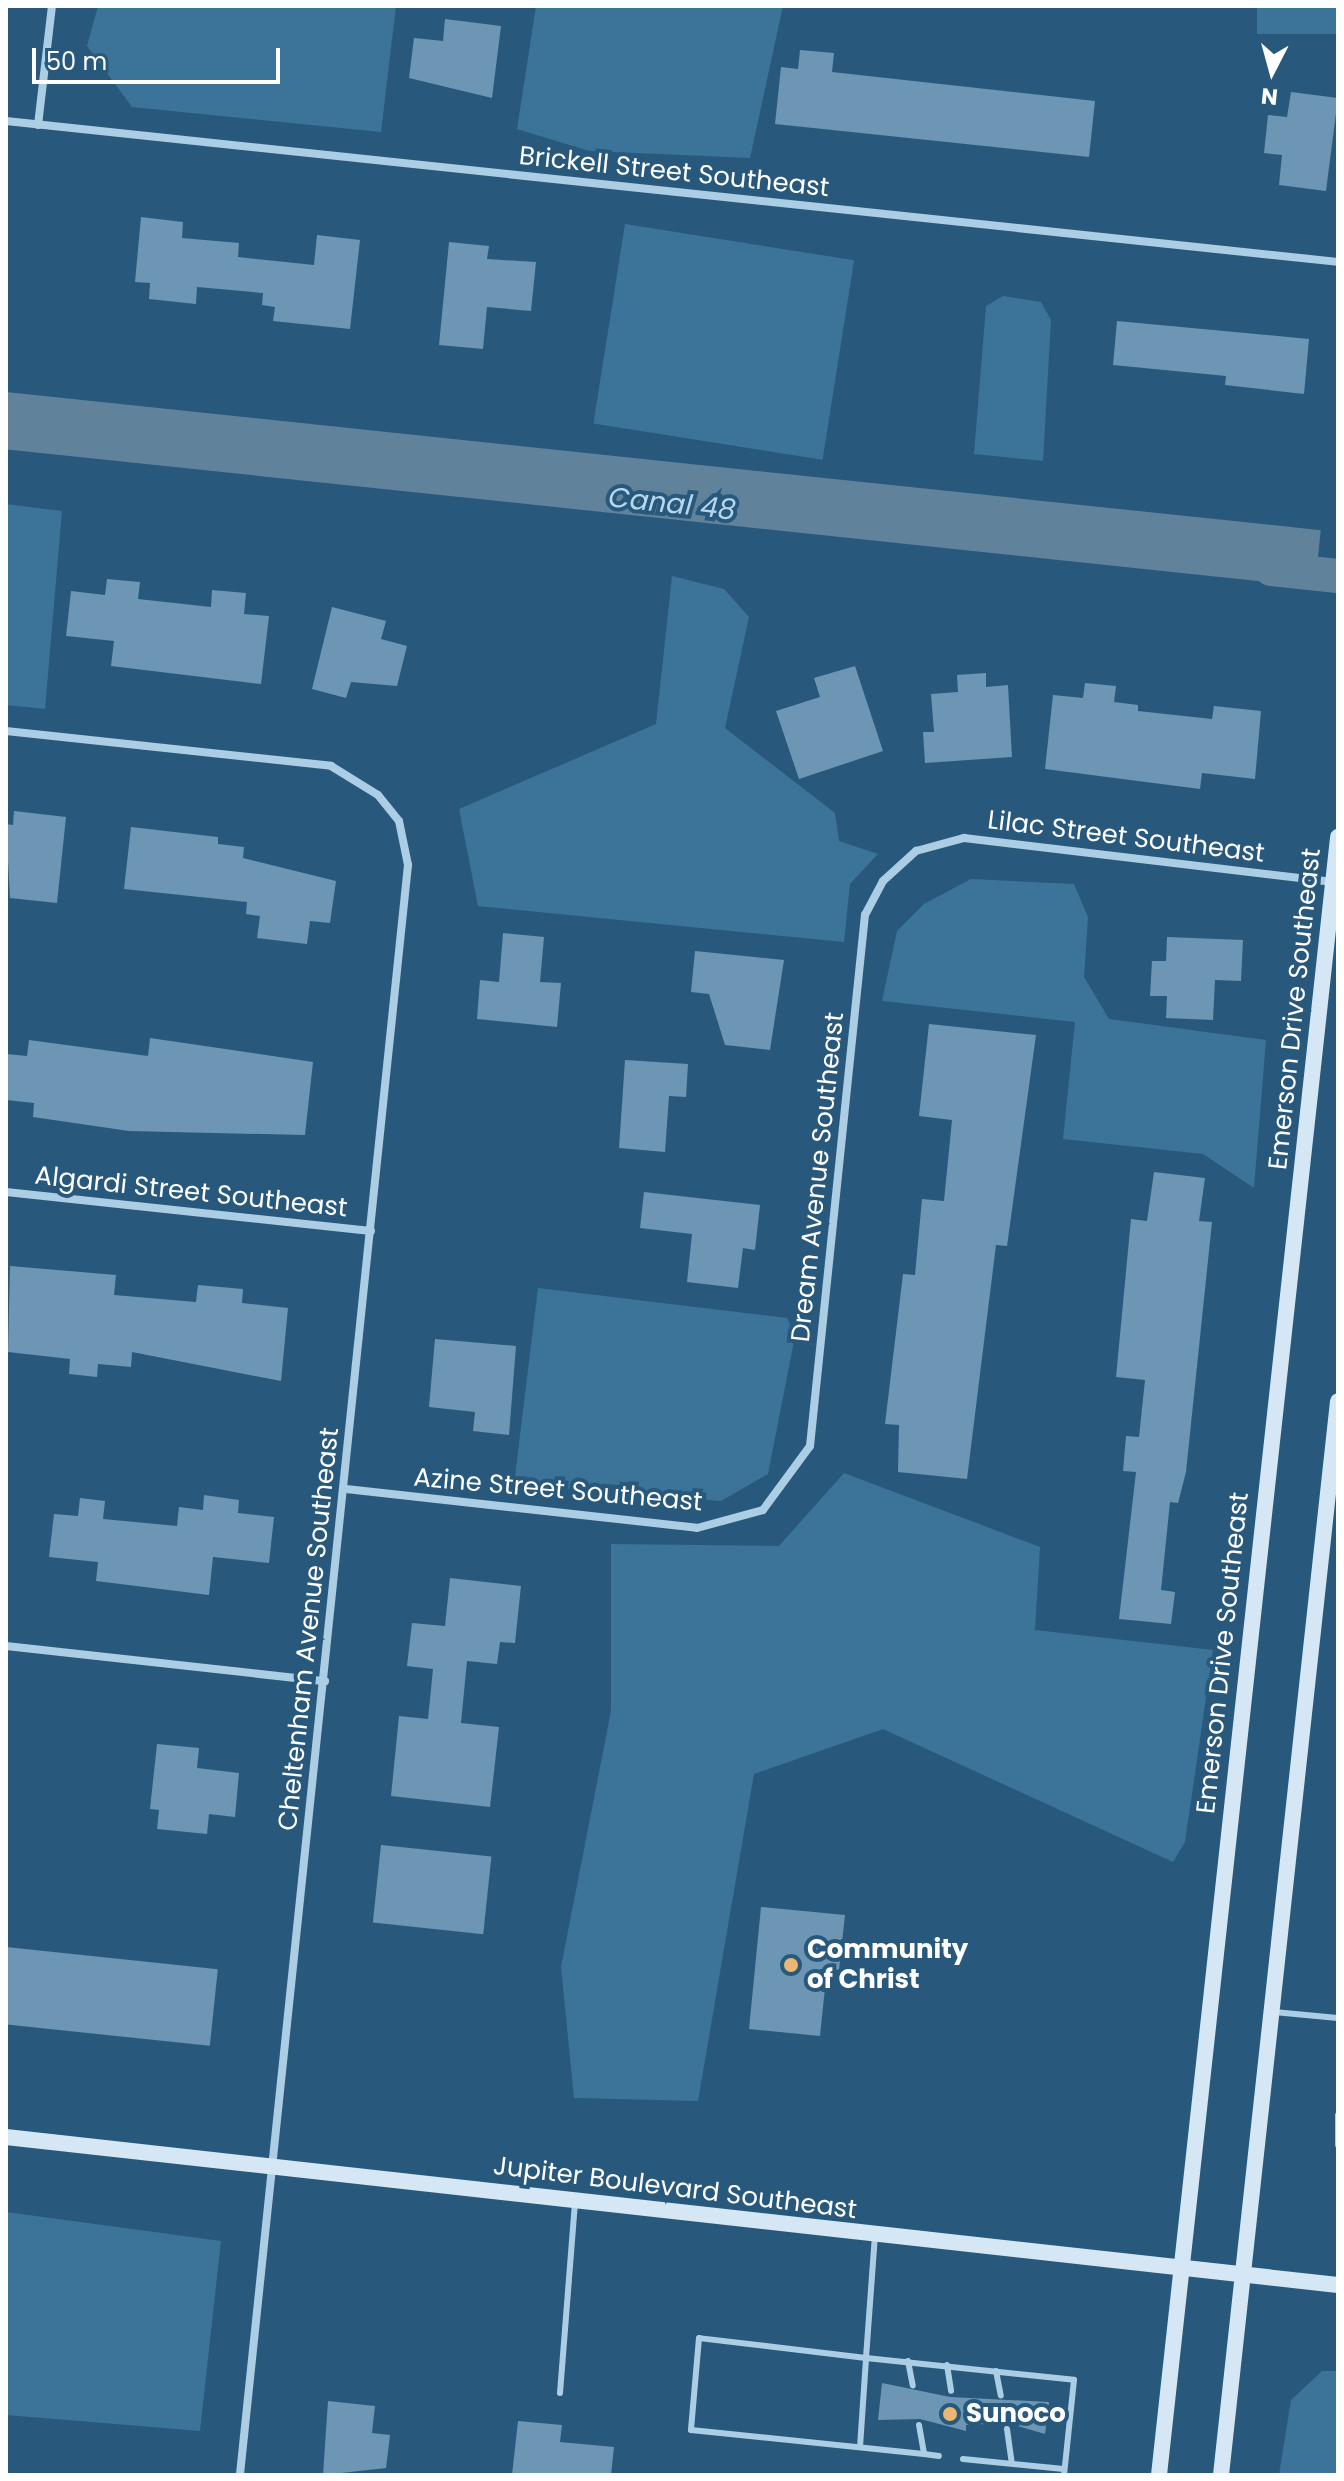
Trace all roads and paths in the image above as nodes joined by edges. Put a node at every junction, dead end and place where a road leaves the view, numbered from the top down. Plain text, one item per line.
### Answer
1 (52, 6) edge
2 (6, 121) edge
3 (38, 125) junction
4 (1338, 262) edge
5 (6, 731) edge
6 (1338, 837) edge
7 (916, 851) joint
8 (1333, 882) junction
9 (6, 1192) edge
10 (371, 1231) junction
11 (1338, 1401) edge
12 (346, 1489) junction
13 (763, 1510) joint
14 (6, 1646) edge
15 (325, 1681) junction
16 (1269, 2011) junction
17 (1338, 2018) edge
18 (1338, 2115) edge
19 (6, 2137) edge
20 (1338, 2145) edge
21 (268, 2165) junction
22 (575, 2200) junction
23 (875, 2235) junction
24 (1178, 2268) junction
25 (1239, 2274) junction
26 (1338, 2285) edge
27 (866, 2358) junction
28 (908, 2361) junction
29 (947, 2365) junction
30 (996, 2371) junction
31 (913, 2386) dead end
32 (951, 2391) dead end
33 (560, 2393) dead end
34 (1001, 2396) dead end
35 (919, 2425) dead end
36 (1007, 2429) dead end
37 (860, 2447) junction
38 (924, 2454) junction
39 (939, 2456) dead end
40 (963, 2459) dead end
41 (1012, 2463) junction
42 (1064, 2472) edge
43 (240, 2475) edge
44 (1159, 2475) edge
45 (1221, 2475) edge

1 - 3 street
2 - 3 street, Brickell Street Southeast
3 - 4 street, Brickell Street Southeast
5 - 10 street, Cheltenham Avenue Southeast
6 - 8 street, Emerson Drive Southeast
7 - 8 street, Lilac Street Southeast
7 - 13 street, Dream Avenue Southeast
8 - 24 street, Emerson Drive Southeast
9 - 10 street, Algardi Street Southeast
10 - 12 street, Cheltenham Avenue Southeast
11 - 16 street
12 - 13 street, Azine Street Southeast
12 - 15 street, Cheltenham Avenue Southeast
14 - 15 street
15 - 21 street, Cheltenham Avenue Southeast
16 - 17 lane
16 - 25 street
18 - 20 lane
19 - 21 street, Jupiter Boulevard Southeast
21 - 22 street, Jupiter Boulevard Southeast
21 - 43 street, Cheltenham Avenue Southeast
22 - 23 street, Jupiter Boulevard Southeast
22 - 33 lane
23 - 24 street, Jupiter Boulevard Southeast
23 - 27 lane
24 - 25 street, Jupiter Boulevard Southeast
24 - 44 street, Emerson Drive Southeast
25 - 26 street, Jupiter Boulevard Southeast
25 - 45 street
27 - 28 lane
27 - 37 lane
27 - 37 lane
28 - 29 lane
28 - 31 lane
29 - 30 lane
29 - 32 lane
30 - 34 lane
30 - 42 lane
35 - 38 lane
36 - 41 lane
37 - 38 lane
38 - 39 lane
40 - 41 lane
41 - 42 lane

